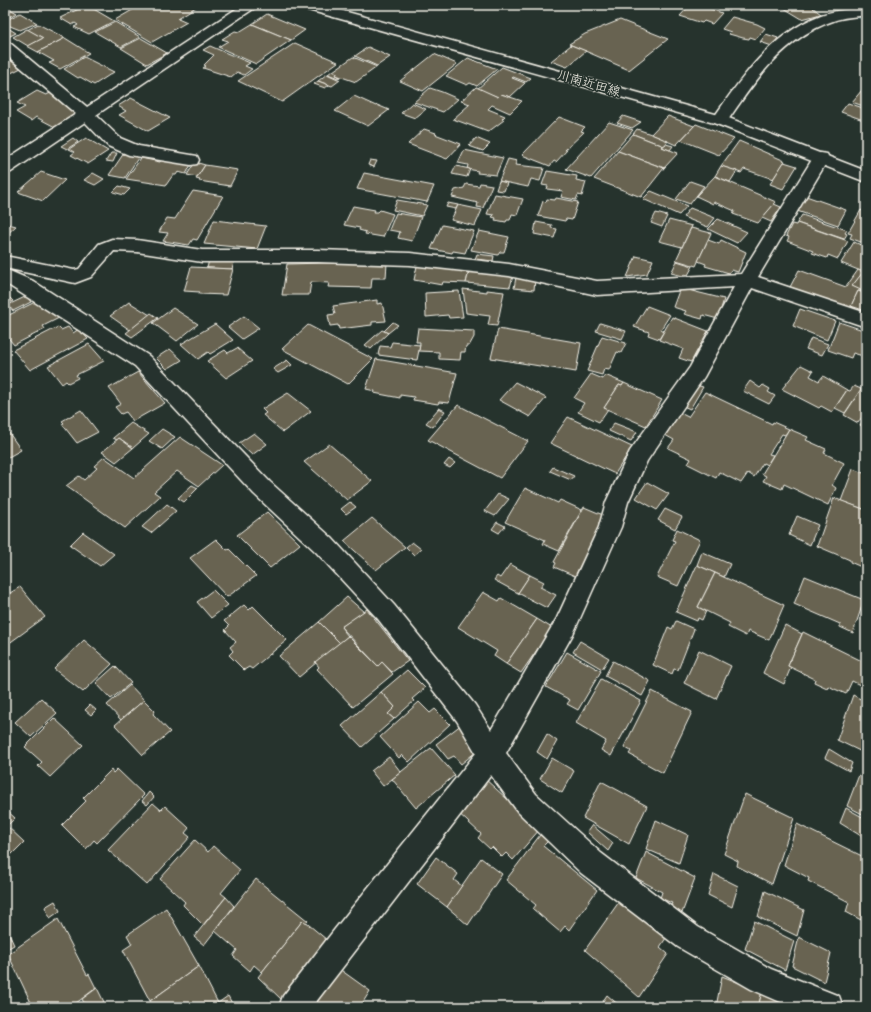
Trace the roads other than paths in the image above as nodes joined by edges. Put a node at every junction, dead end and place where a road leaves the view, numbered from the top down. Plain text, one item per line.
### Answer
1 (252, 5) edge
2 (306, 5) edge
3 (853, 11) edge
4 (866, 28) edge
5 (5, 46) edge
6 (86, 114) junction
7 (720, 120) junction
8 (821, 158) junction
9 (192, 160) dead end
10 (5, 168) edge
11 (866, 177) edge
12 (5, 262) edge
13 (5, 276) edge
14 (747, 280) junction
15 (866, 320) edge
16 (491, 754) junction
17 (294, 1007) edge
18 (828, 1007) edge

1 - 6 street
2 - 7 street, 川南近田線
3 - 4 street
3 - 7 street
5 - 6 street
6 - 9 street
6 - 10 street
7 - 8 street, 川南近田線
8 - 11 street, 川南近田線
8 - 14 street
12 - 14 street
13 - 16 street
14 - 15 street
14 - 16 street
16 - 17 street
16 - 18 street

